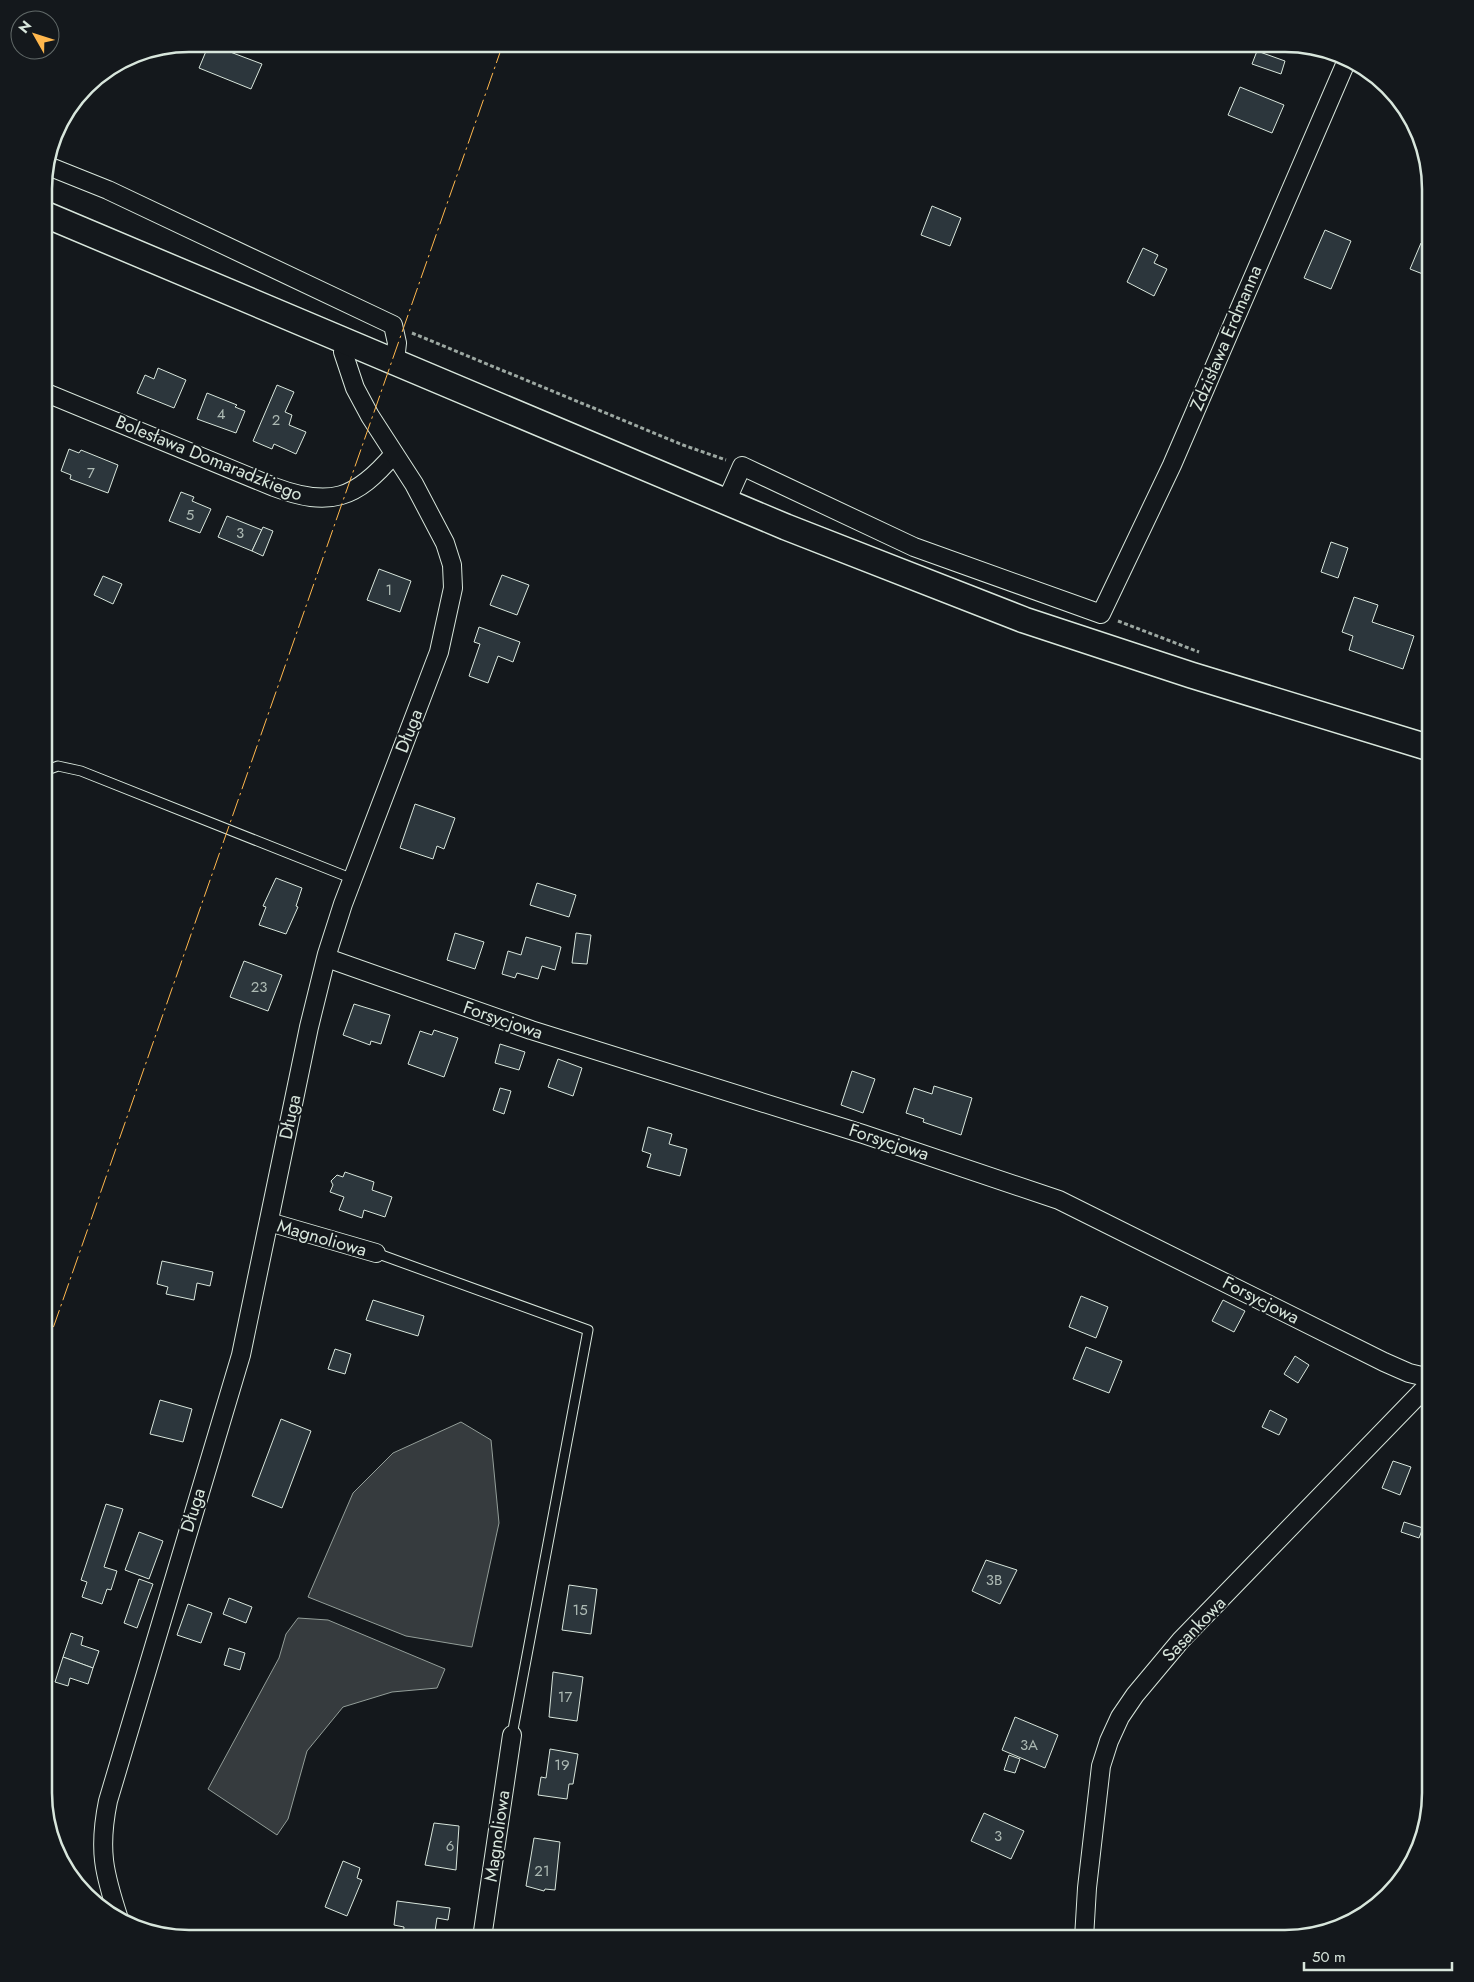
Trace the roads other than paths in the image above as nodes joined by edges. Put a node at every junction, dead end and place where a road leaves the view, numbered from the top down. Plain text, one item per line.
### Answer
1 (1344, 67) edge
2 (54, 169) edge
3 (53, 218) edge
4 (345, 342) junction
5 (394, 361) junction
6 (53, 396) edge
7 (394, 454) junction
8 (726, 502) junction
9 (1422, 746) edge
10 (53, 769) edge
11 (353, 879) junction
12 (326, 958) junction
13 (269, 1222) junction
14 (376, 1253) joint
15 (1422, 1376) edge
16 (1422, 1391) edge
17 (512, 1735) joint
18 (114, 1907) edge
19 (483, 1930) edge
20 (1085, 1930) edge

1 - 8 street, Zdzisława Erdmanna
2 - 5 street
3 - 4 main road
4 - 5 main road
4 - 7 street, Długa
5 - 8 main road
6 - 7 street, Bolesława Domaradzkiego
7 - 11 street, Długa
8 - 9 main road
10 - 11 lane
11 - 12 street, Długa
12 - 13 street, Długa
12 - 15 street, Forsycjowa
13 - 14 street, Magnoliowa
13 - 18 street, Długa
14 - 17 lane
16 - 20 street, Sasankowa
17 - 19 street, Magnoliowa

